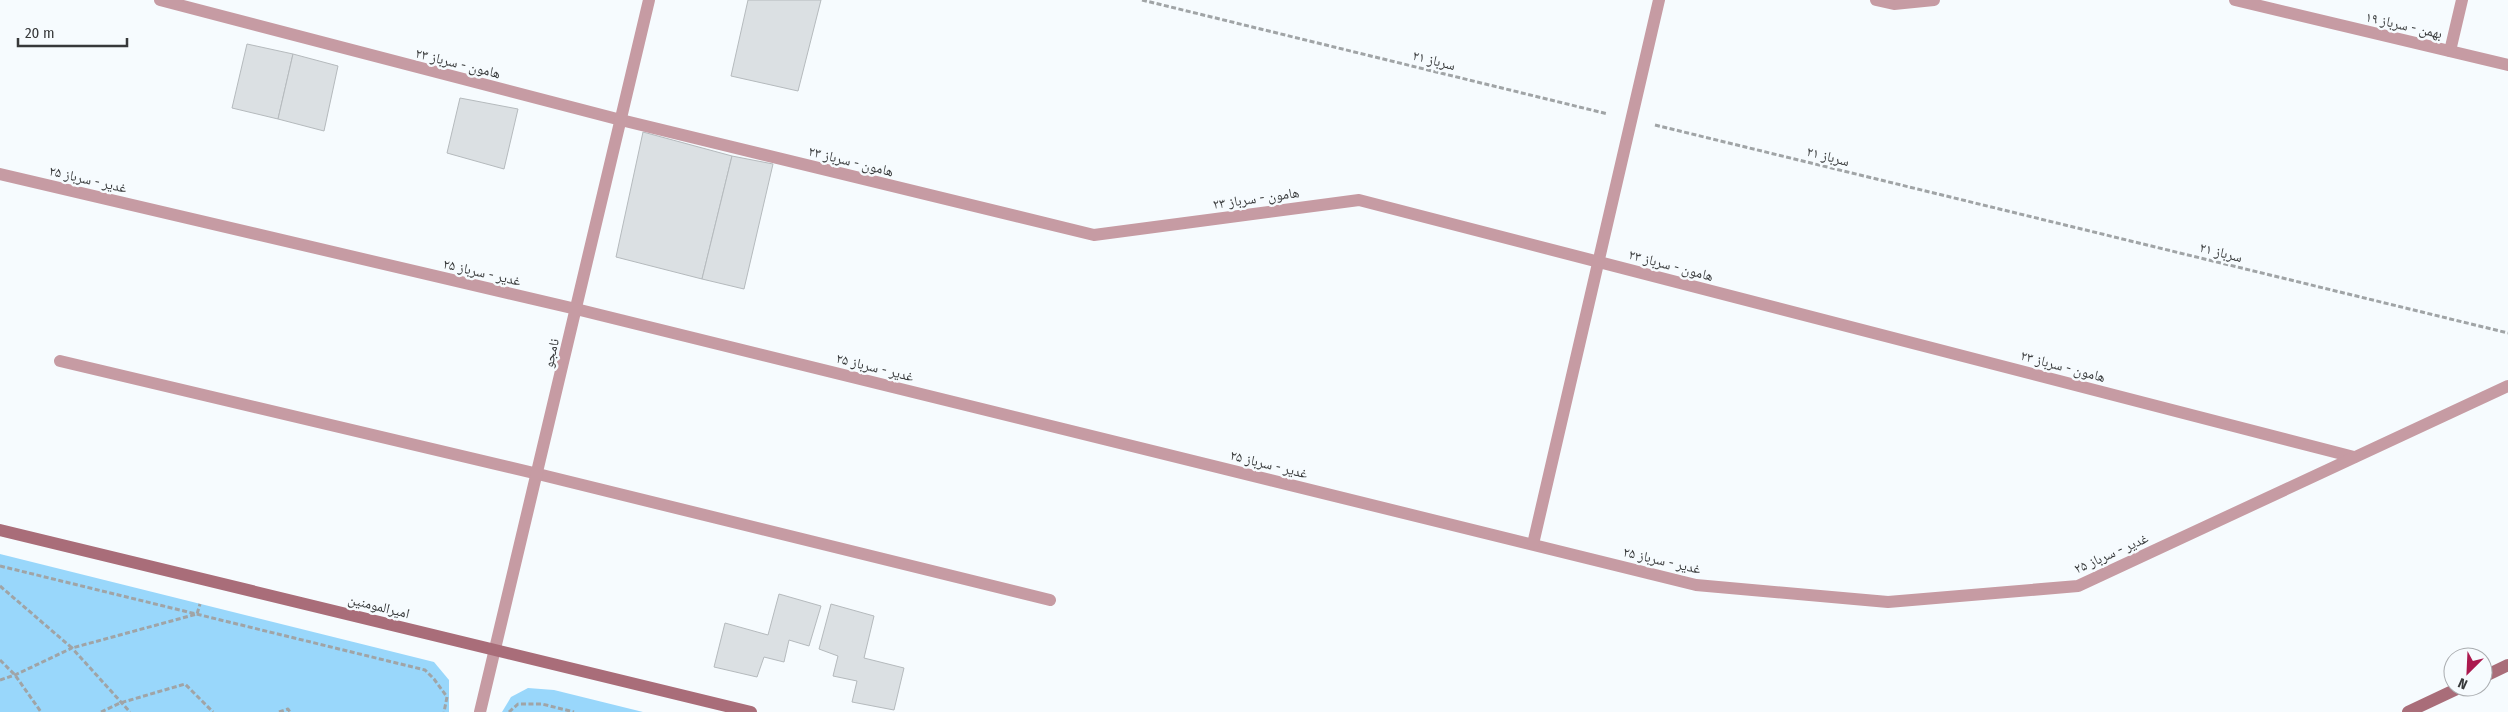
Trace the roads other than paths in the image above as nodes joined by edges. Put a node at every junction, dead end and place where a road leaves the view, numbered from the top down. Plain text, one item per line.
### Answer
1 (160, 0) edge
2 (649, 0) edge
3 (1659, 0) edge
4 (1876, 0) edge
5 (1934, 0) edge
6 (2235, 0) edge
7 (2462, 0) edge
8 (2450, 51) junction
9 (2508, 65) edge
10 (621, 120) junction
11 (0, 174) edge
12 (1598, 261) junction
13 (576, 309) junction
14 (60, 361) dead end
15 (2508, 386) edge
16 (2354, 457) junction
17 (538, 474) junction
18 (0, 530) edge
19 (1533, 544) junction
20 (1050, 600) dead end
21 (495, 650) junction
22 (2508, 665) edge
23 (2493, 672) edge
24 (2443, 695) edge
25 (480, 712) edge
26 (751, 712) edge
27 (2408, 712) edge

1 - 10 street, هامون - سرباز ۲۳
2 - 10 street, نامجو
3 - 12 street
4 - 5 street
6 - 8 street, بهمن - سرباز ۱۹
7 - 8 street
8 - 9 street, بهمن - سرباز ۱۹
10 - 12 street, هامون - سرباز ۲۳
10 - 13 street, نامجو
11 - 13 street, غدیر - سرباز ۲۵
12 - 16 street, هامون - سرباز ۲۳
12 - 19 street
13 - 17 street, نامجو
13 - 19 street, غدیر - سرباز ۲۵
14 - 17 street
15 - 16 street, غدیر - سرباز ۲۵
16 - 19 street, غدیر - سرباز ۲۵
17 - 20 street
17 - 21 street, نامجو
18 - 21 street, امیرالمومنین
21 - 25 street, نامجو
21 - 26 street, امیرالمومنین
22 - 23 street
24 - 27 street

